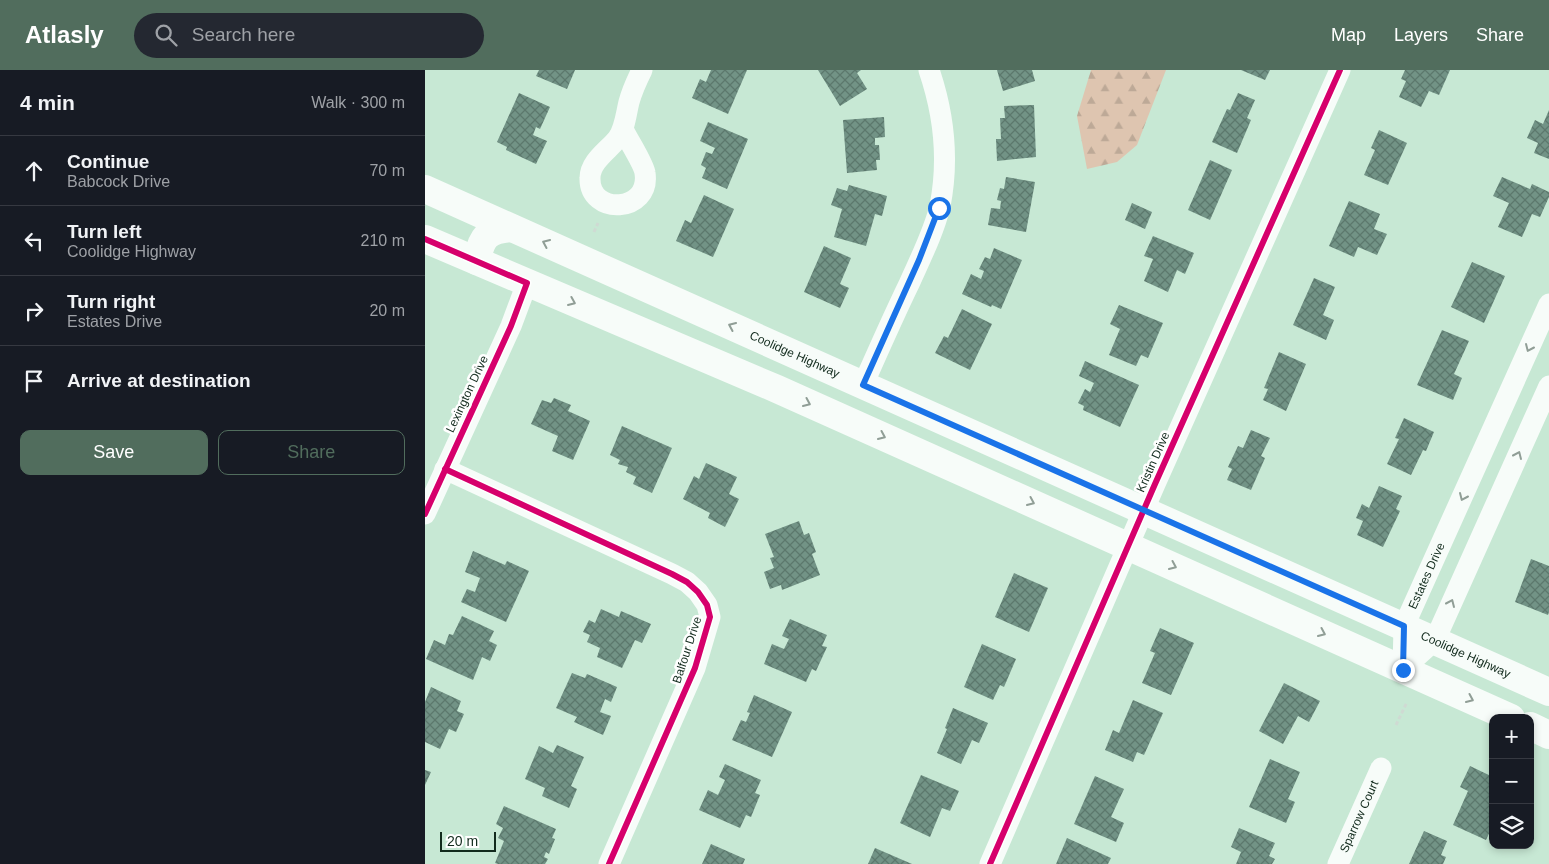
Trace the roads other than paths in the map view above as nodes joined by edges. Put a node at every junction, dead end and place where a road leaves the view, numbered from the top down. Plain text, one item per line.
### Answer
1 (642, 70) edge
2 (929, 70) edge
3 (1340, 70) edge
4 (623, 129) dead end
5 (425, 189) edge
6 (511, 228) junction
7 (425, 239) edge
8 (477, 261) junction
9 (527, 283) junction
10 (1549, 304) edge
11 (863, 385) junction
12 (1549, 386) edge
13 (838, 416) junction
14 (445, 469) junction
15 (1144, 510) junction
16 (425, 514) edge
17 (1129, 546) junction
18 (1404, 626) junction
19 (1435, 640) junction
20 (1403, 670) junction
21 (1549, 692) edge
22 (1502, 714) edge
23 (1534, 728) edge
24 (1549, 735) edge
25 (1381, 768) dead end
26 (609, 864) edge
27 (990, 864) edge
28 (1338, 864) edge

1 - 4 street
2 - 11 street
3 - 15 street, Kristin Drive
5 - 6 main road, Coolidge Highway
6 - 8 main road
11 -> 6 main road, Coolidge Highway
7 - 8 main road
8 - 9 main road
9 -> 13 main road
9 - 14 street, Lexington Drive
10 -> 18 street, Estates Drive
11 - 13 main road
11 - 15 main road, Coolidge Highway
19 -> 12 street
13 -> 17 main road
14 - 16 street, Lexington Drive
14 - 26 street, Balfour Drive
15 - 17 street, Kristin Drive
15 - 18 main road, Coolidge Highway
17 -> 20 main road
17 - 27 street, Kristin Drive
18 - 19 main road, Coolidge Highway
18 - 20 street, Estates Drive
19 - 20 street
19 - 21 main road, Coolidge Highway
20 -> 22 main road
23 - 24 main road
25 - 28 street, Sparrow Court

